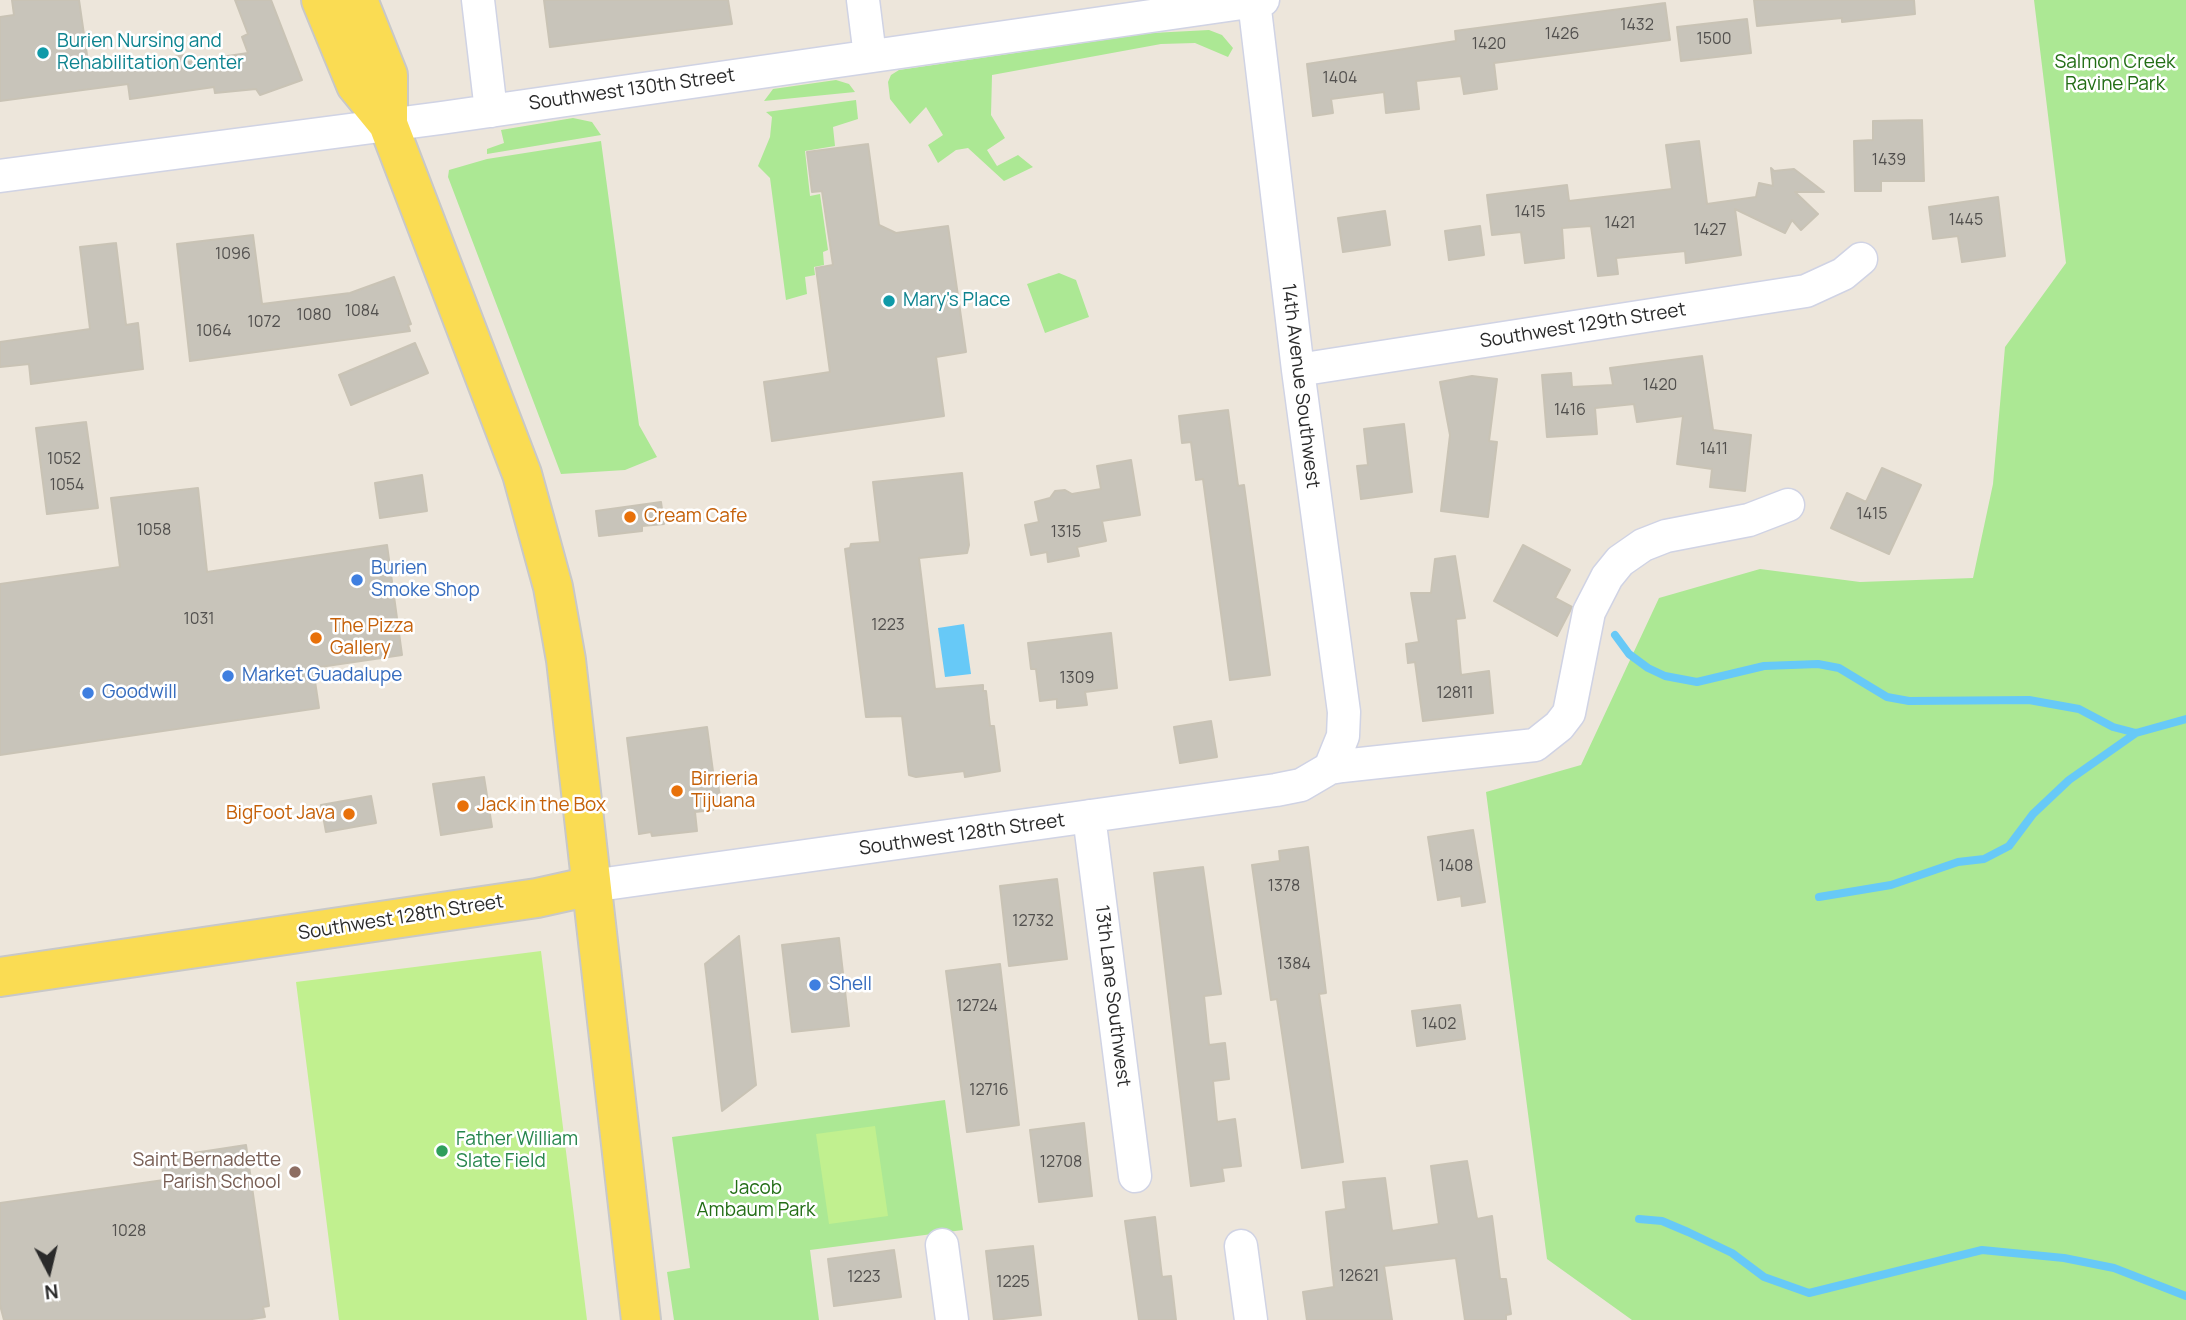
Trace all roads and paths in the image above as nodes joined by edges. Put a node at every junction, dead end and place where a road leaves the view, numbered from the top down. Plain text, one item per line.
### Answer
1 (321, 0) edge
2 (358, 0) edge
3 (478, 0) edge
4 (863, 0) edge
5 (1258, 1) edge
6 (870, 56) junction
7 (491, 111) junction
8 (388, 124) junction
9 (0, 176) edge
10 (1861, 259) dead end
11 (1297, 370) junction
12 (1788, 505) dead end
13 (1330, 768) junction
14 (1089, 816) junction
15 (591, 886) junction
16 (0, 978) edge
17 (1135, 1176) dead end
18 (942, 1245) dead end
19 (1241, 1246) dead end
20 (641, 1320) edge
21 (951, 1320) edge
22 (1251, 1320) edge

1 - 8 main road
2 - 8 main road
3 - 7 street
4 - 6 street
5 - 6 street, Southwest 130th Street
5 - 11 street, 14th Avenue Southwest
6 - 7 street, Southwest 130th Street
7 - 8 street, Southwest 130th Street
8 - 9 street, Southwest 130th Street
8 - 15 main road
10 - 11 street, Southwest 129th Street
11 - 13 street, 14th Avenue Southwest
12 - 13 street, Southwest 128th Street
13 - 14 street, Southwest 128th Street
14 - 15 street, Southwest 128th Street
14 - 17 street, 13th Lane Southwest
15 - 16 main road, Southwest 128th Street
15 - 20 main road
18 - 21 street
19 - 22 street

